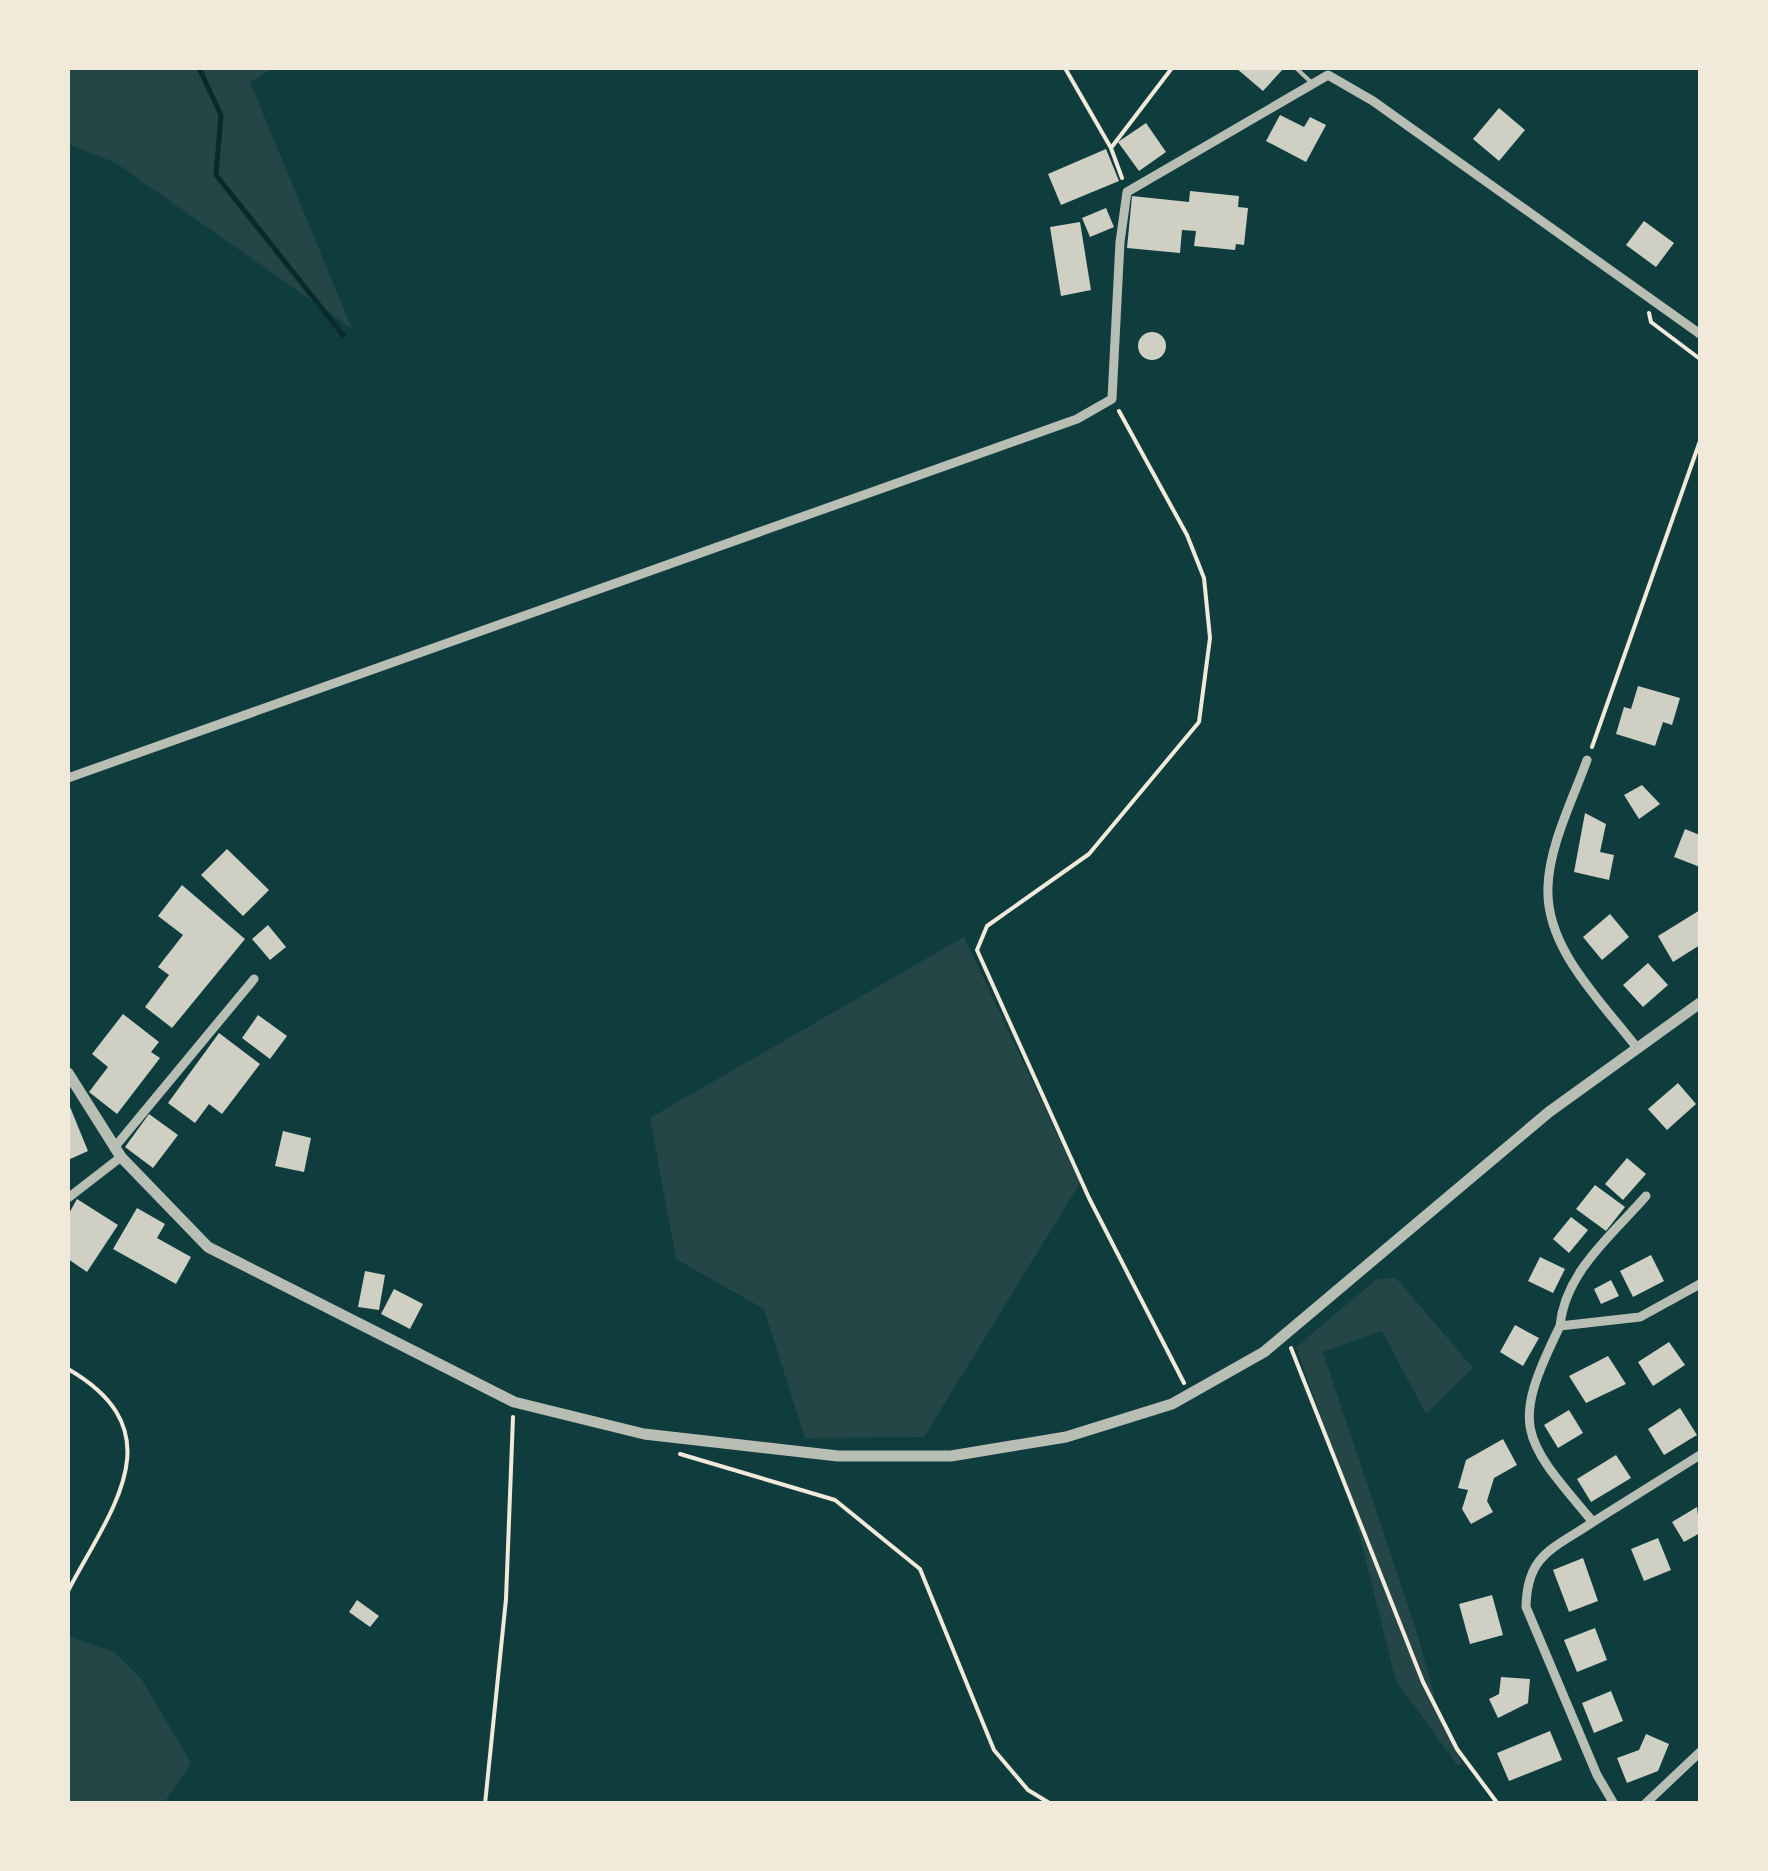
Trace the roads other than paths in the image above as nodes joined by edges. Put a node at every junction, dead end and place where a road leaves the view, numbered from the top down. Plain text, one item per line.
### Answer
1 (1296, 68) edge
2 (1313, 84) junction
3 (1700, 334) edge
4 (1587, 760) road end
5 (68, 778) edge
6 (254, 979) dead end
7 (1700, 1003) edge
8 (1637, 1048) junction
9 (68, 1072) edge
10 (117, 1152) junction
11 (1646, 1196) dead end
12 (68, 1198) edge
13 (1700, 1284) edge
14 (1560, 1326) junction
15 (1700, 1455) edge
16 (1593, 1522) junction
17 (1700, 1752) edge
18 (1614, 1804) edge
19 (1645, 1804) edge

1 - 2 lane
2 - 3 street
2 - 5 street
4 - 8 street
6 - 10 street
7 - 8 street
8 - 10 street
9 - 10 street
10 - 12 street
11 - 14 street
13 - 14 street
14 - 16 street
15 - 16 street
16 - 18 street
17 - 19 street

